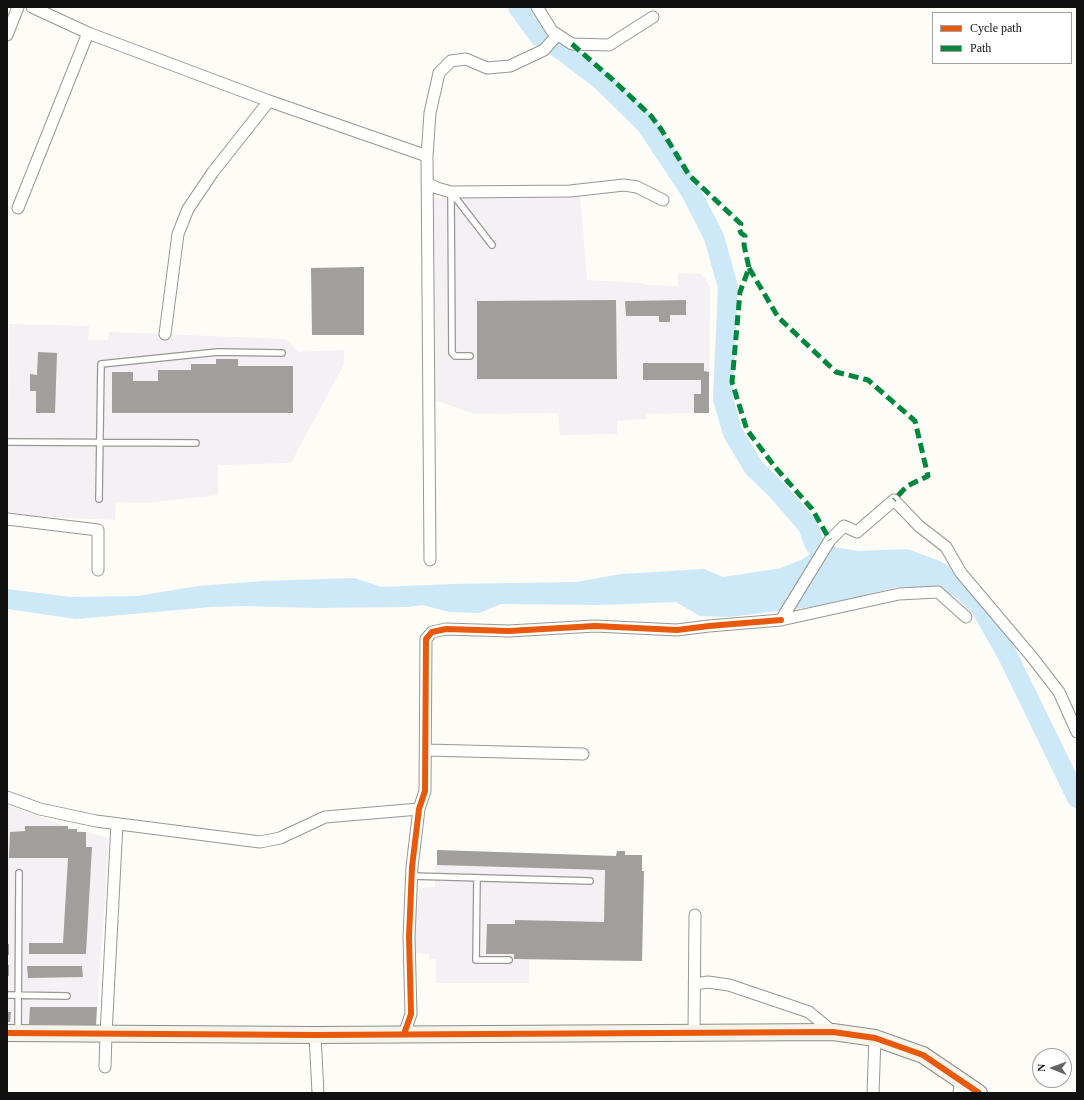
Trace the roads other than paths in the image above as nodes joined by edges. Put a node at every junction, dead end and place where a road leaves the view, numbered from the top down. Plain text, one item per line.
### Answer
1 (18, 7) edge
2 (32, 7) edge
3 (537, 7) edge
4 (652, 17) dead end
5 (88, 33) junction
6 (7, 35) edge
7 (556, 36) junction
8 (269, 101) junction
9 (427, 156) junction
10 (427, 183) junction
11 (451, 192) junction
12 (663, 200) dead end
13 (18, 208) dead end
14 (492, 245) dead end
15 (165, 334) dead end
16 (282, 353) dead end
17 (470, 356) dead end
18 (7, 442) edge
19 (100, 442) junction
20 (196, 443) dead end
21 (99, 499) dead end
22 (7, 519) edge
23 (430, 560) dead end
24 (98, 570) dead end
25 (783, 616) junction
26 (966, 617) dead end
27 (1077, 732) edge
28 (426, 750) junction
29 (583, 754) dead end
30 (7, 797) edge
31 (419, 809) junction
32 (117, 824) junction
33 (19, 873) dead end
34 (412, 876) junction
35 (476, 878) junction
36 (590, 881) dead end
37 (695, 915) dead end
38 (509, 960) dead end
39 (695, 984) junction
40 (7, 995) edge
41 (18, 996) junction
42 (67, 996) dead end
43 (833, 1032) junction
44 (12, 1033) edge
45 (694, 1033) junction
46 (106, 1034) junction
47 (404, 1034) junction
48 (315, 1035) junction
49 (875, 1038) junction
50 (105, 1067) dead end
51 (960, 1086) edge
52 (318, 1093) edge
53 (873, 1093) edge
54 (979, 1093) edge

1 - 6 street
2 - 5 street
3 - 7 street
4 - 7 street
5 - 8 street
5 - 13 street
7 - 9 street
8 - 9 street
8 - 15 street
9 - 10 street
10 - 11 street
10 - 23 street
11 - 12 street
11 - 14 lane
11 - 17 lane
16 - 19 lane
18 - 19 lane
19 - 20 lane
19 - 21 lane
22 - 24 street
25 - 26 street
25 - 27 street
25 - 28 street
28 - 29 street
28 - 31 street
30 - 32 street
31 - 32 street
31 - 34 street
32 - 46 street
33 - 41 lane
34 - 35 lane
34 - 47 street
35 - 36 lane
35 - 38 lane
37 - 39 street
39 - 43 street
39 - 45 street
40 - 41 lane
41 - 42 lane
41 - 44 lane
43 - 45 street
43 - 49 street
44 - 46 street
45 - 47 street
46 - 48 street
46 - 50 street
47 - 48 street
48 - 52 street
49 - 51 street
49 - 53 street
51 - 54 street

